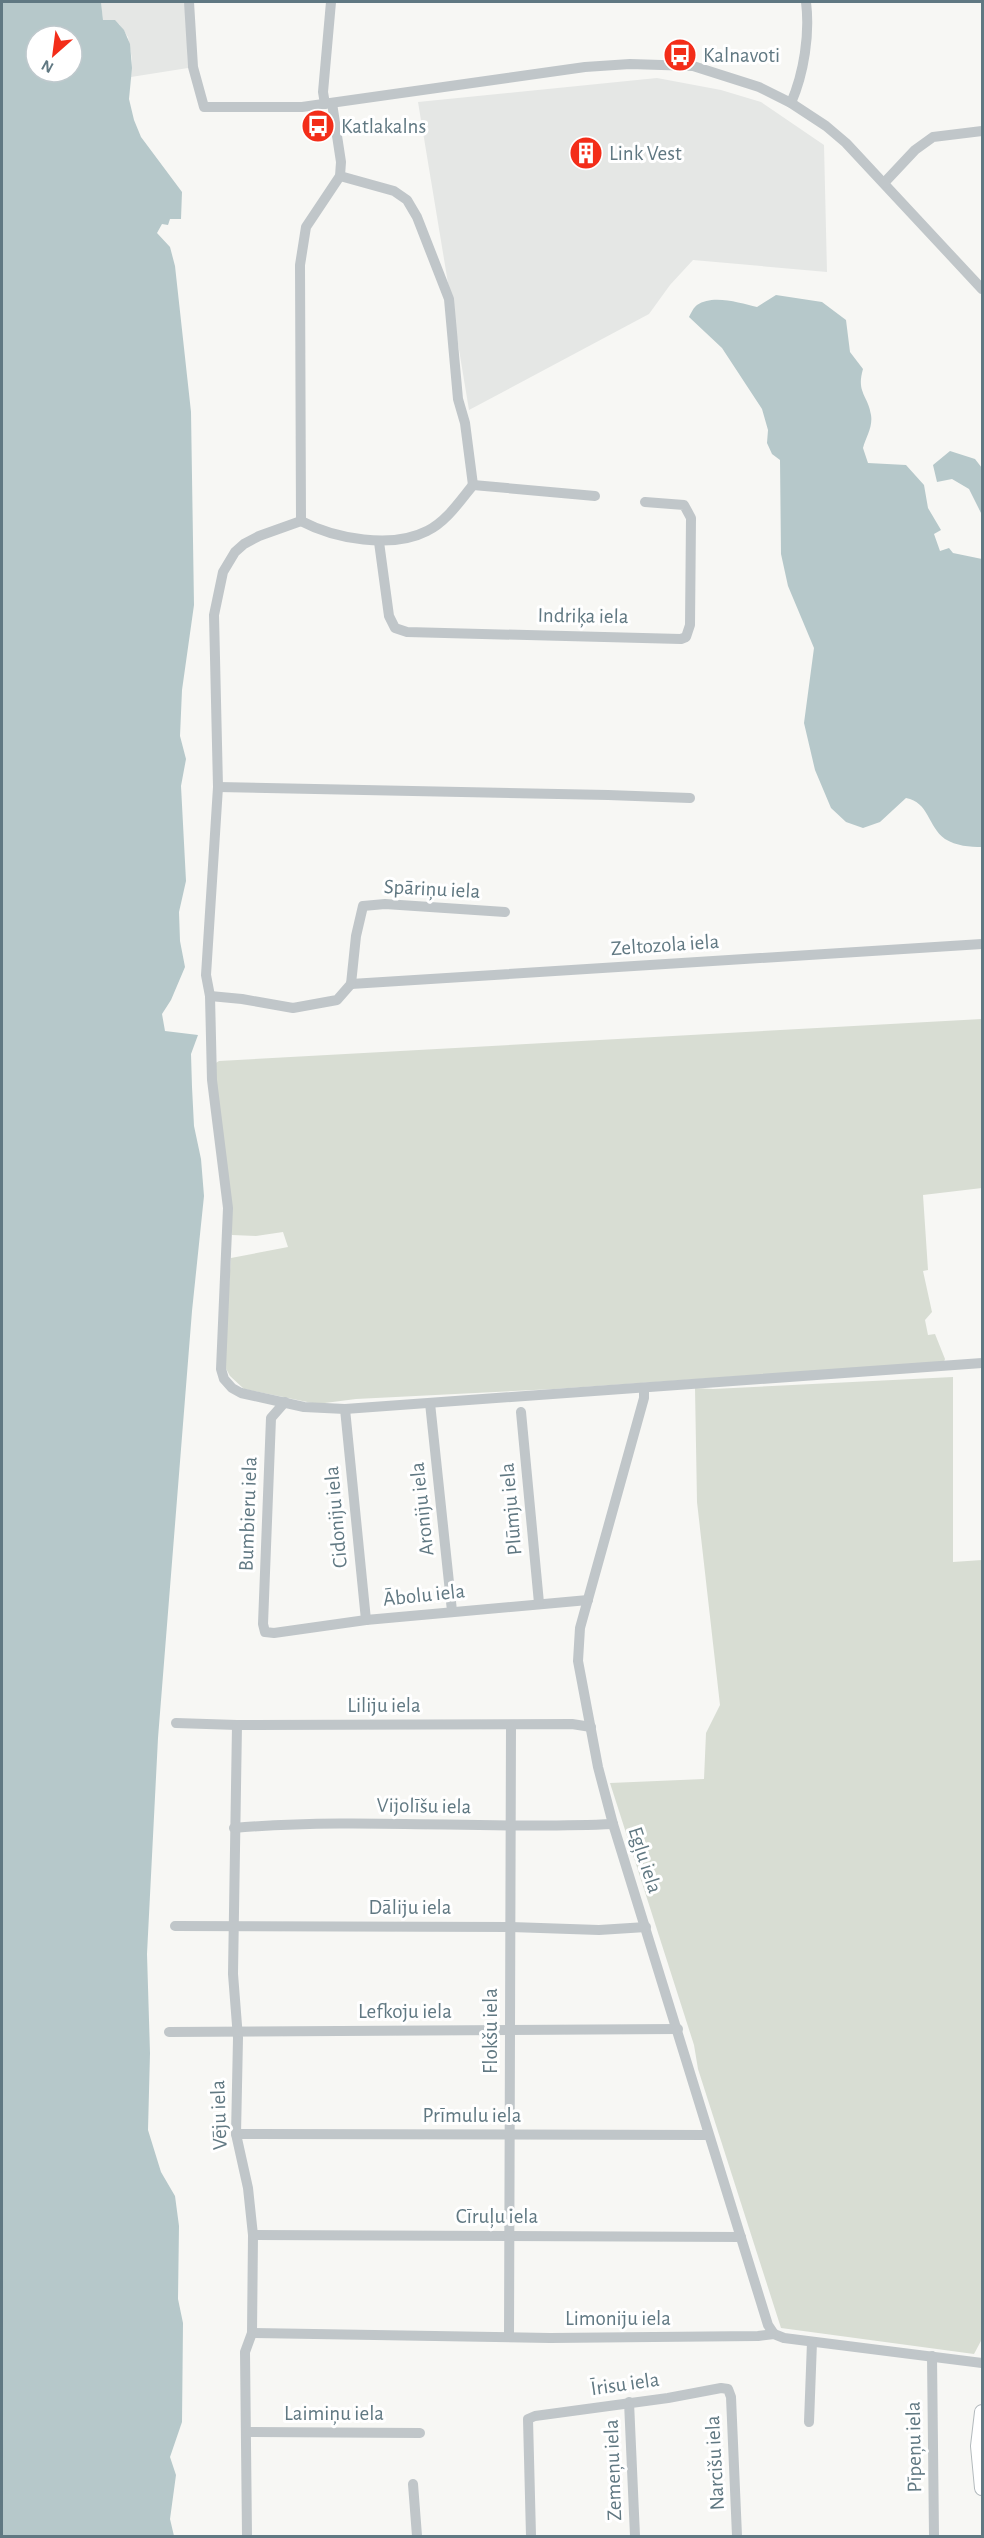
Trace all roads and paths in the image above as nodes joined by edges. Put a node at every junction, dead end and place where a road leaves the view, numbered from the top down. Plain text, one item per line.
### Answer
1 (189, 2) edge
2 (331, 2) edge
3 (806, 2) edge
4 (328, 103) junction
5 (790, 103) junction
6 (982, 131) edge
7 (340, 176) junction
8 (884, 183) junction
9 (982, 289) edge
10 (473, 485) junction
11 (595, 496) dead end
12 (645, 502) dead end
13 (301, 522) junction
14 (379, 542) junction
15 (218, 787) junction
16 (690, 798) dead end
17 (505, 912) dead end
18 (982, 944) edge
19 (351, 984) junction
20 (210, 996) junction
21 (982, 1363) edge
22 (644, 1389) junction
23 (285, 1402) junction
24 (430, 1403) junction
25 (345, 1409) junction
26 (521, 1412) dead end
27 (588, 1599) junction
28 (539, 1603) junction
29 (452, 1611) junction
30 (366, 1620) junction
31 (266, 1632) joint
32 (176, 1723) dead end
33 (237, 1725) junction
34 (511, 1725) junction
35 (591, 1727) junction
36 (613, 1824) junction
37 (512, 1826) junction
38 (234, 1827) junction
39 (175, 1926) dead end
40 (233, 1927) junction
41 (511, 1927) junction
42 (646, 1927) junction
43 (678, 2029) junction
44 (509, 2031) junction
45 (169, 2032) dead end
46 (237, 2032) junction
47 (236, 2134) junction
48 (509, 2134) junction
49 (708, 2135) junction
50 (253, 2235) junction
51 (509, 2235) junction
52 (741, 2236) junction
53 (252, 2333) junction
54 (774, 2334) junction
55 (509, 2337) junction
56 (812, 2342) junction
57 (932, 2356) junction
58 (982, 2363) edge
59 (728, 2390) joint
60 (629, 2402) junction
61 (982, 2412) edge
62 (809, 2422) dead end
63 (247, 2432) junction
64 (420, 2433) dead end
65 (413, 2484) dead end
66 (982, 2488) edge
67 (247, 2536) edge
68 (417, 2536) edge
69 (531, 2536) edge
70 (635, 2536) edge
71 (737, 2536) edge
72 (934, 2536) edge

1 - 4 street
2 - 4 street
3 - 5 street
4 - 5 street
4 - 7 street
5 - 8 street
6 - 8 street
7 - 10 street
7 - 13 street
8 - 9 street
10 - 11 street
10 - 14 street
12 - 14 street, Indriķa iela
13 - 14 street
13 - 15 street
15 - 16 street
15 - 20 street
17 - 19 street, Spāriņu iela
18 - 19 street, Zeltozola iela
19 - 20 street
20 - 23 street
21 - 22 street
22 - 24 street
22 - 27 street, Egļu iela
23 - 25 street
23 - 31 street, Bumbieru iela
24 - 25 street
24 - 29 street, Aroniju iela
25 - 30 street, Cidoniju iela
26 - 28 street, Plūmju iela
27 - 28 street, Ābolu iela
27 - 35 street, Egļu iela
28 - 29 street, Ābolu iela
29 - 30 street, Ābolu iela
30 - 31 street, Ābolu iela
32 - 33 street, Liliju iela
33 - 34 street, Liliju iela
33 - 38 street, Vēju iela
34 - 35 street, Liliju iela
34 - 37 street, Flokšu iela
35 - 36 street, Egļu iela
36 - 37 street, Vijolīšu iela
36 - 42 street, Egļu iela
37 - 38 street, Vijolīšu iela
37 - 41 street, Flokšu iela
38 - 40 street, Vēju iela
39 - 40 street, Dāliju iela
40 - 41 street, Dāliju iela
40 - 46 street, Vēju iela
41 - 42 street, Dāliju iela
41 - 44 street, Flokšu iela
42 - 43 street, Egļu iela
43 - 44 street, Lefkoju iela
43 - 49 street, Egļu iela
44 - 46 street, Lefkoju iela
44 - 48 street, Flokšu iela
45 - 46 street, Lefkoju iela
46 - 47 street, Vēju iela
47 - 48 street, Prīmulu iela
47 - 50 street, Vēju iela
48 - 49 street, Prīmulu iela
48 - 51 street, Flokšu iela
49 - 52 street, Egļu iela
50 - 51 street, Cīruļu iela
50 - 53 street, Vēju iela
51 - 52 street, Cīruļu iela
51 - 55 street, Flokšu iela
52 - 54 street, Egļu iela
53 - 55 street, Limoniju iela
53 - 63 street, Vēju iela
54 - 55 street, Limoniju iela
54 - 56 street, Limoniju iela
56 - 57 street, Limoniju iela
56 - 62 street
57 - 58 street, Limoniju iela
57 - 72 street, Pīpeņu iela
59 - 60 street, Īrisu iela
59 - 71 street, Narcišu iela
60 - 69 street, Īrisu iela
60 - 70 street, Zemeņu iela
61 - 66 main road
63 - 64 street, Laimiņu iela
63 - 67 street, Vēju iela
65 - 68 street

